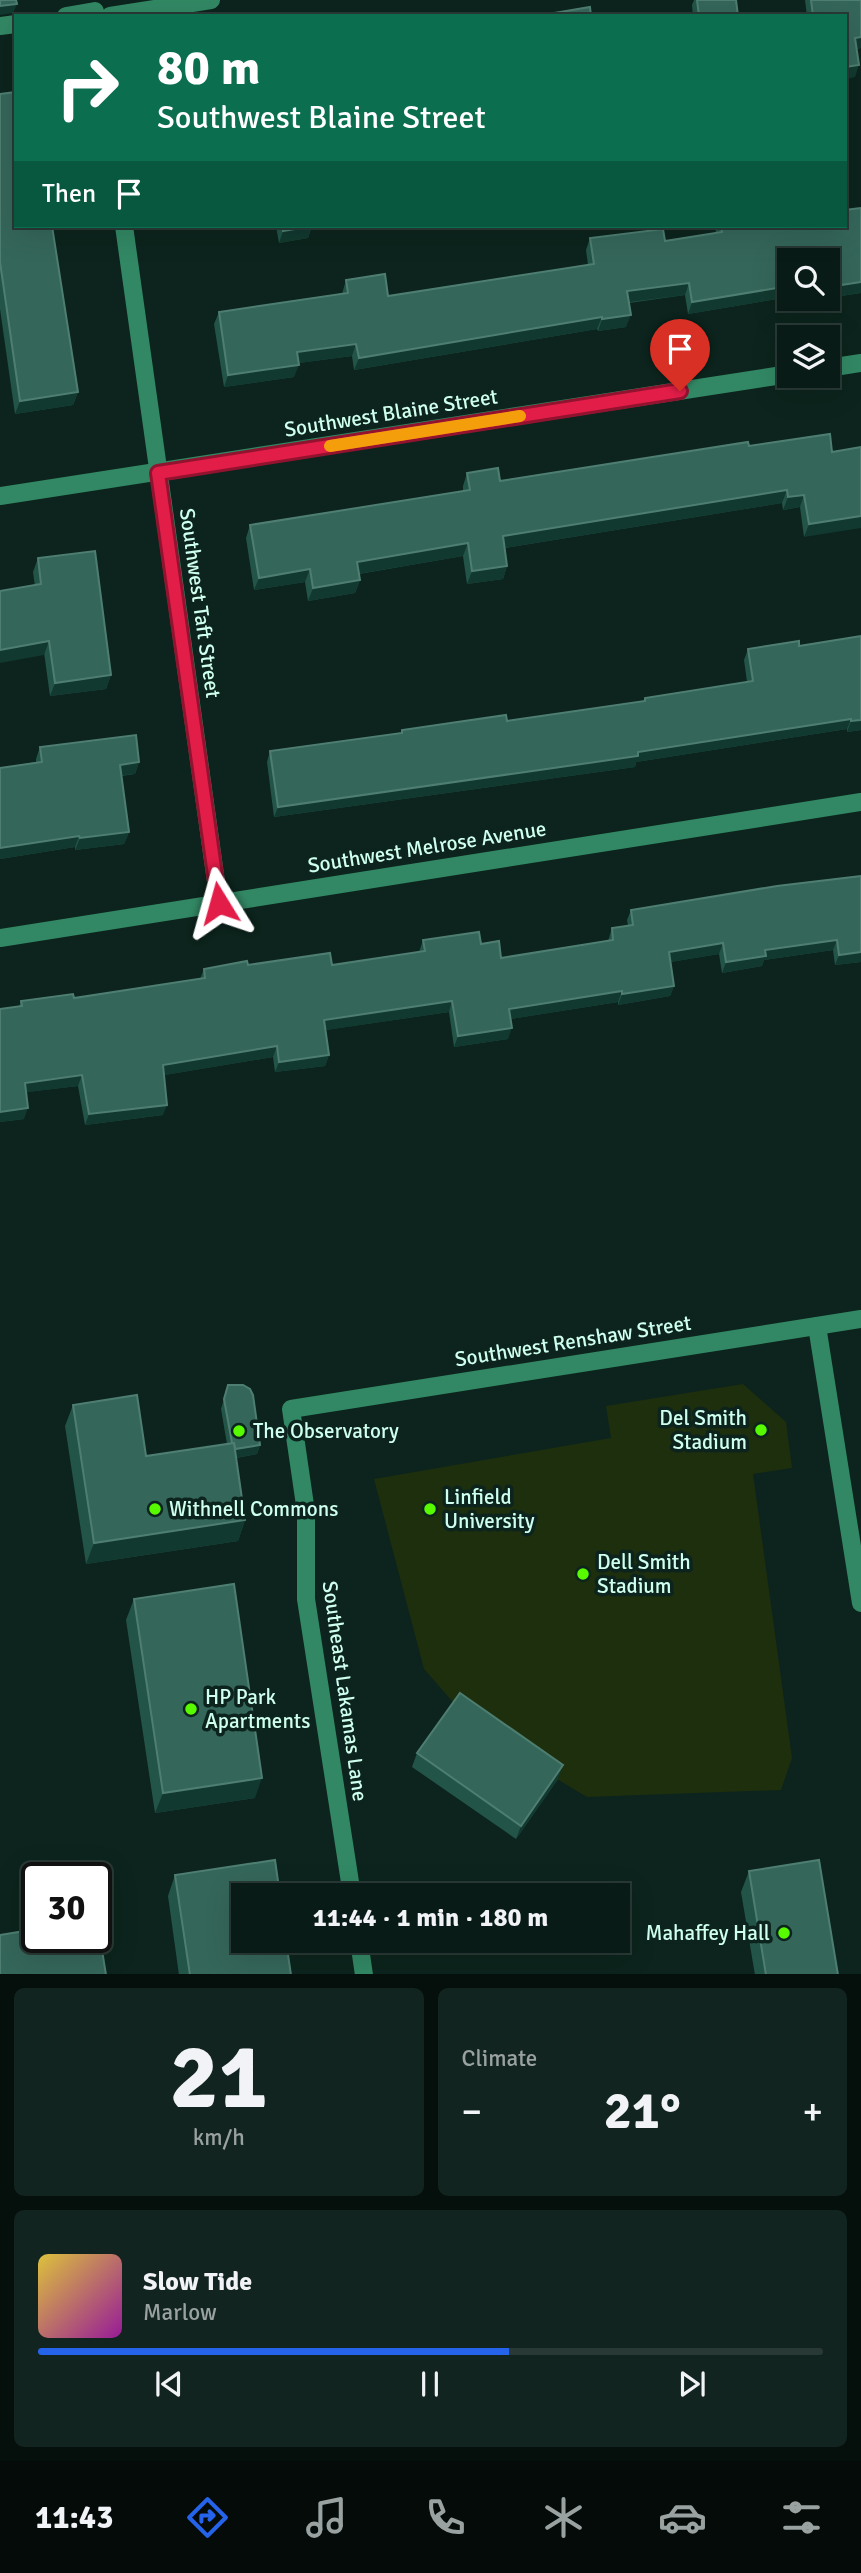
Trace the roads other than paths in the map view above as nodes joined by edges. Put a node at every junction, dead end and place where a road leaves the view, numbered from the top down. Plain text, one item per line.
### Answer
1 (211, 0) edge
2 (98, 11) edge
3 (79, 14) edge
4 (124, 228) edge
5 (861, 363) edge
6 (840, 366) edge
7 (777, 376) edge
8 (158, 473) junction
9 (0, 496) edge
10 (861, 802) edge
11 (219, 903) junction
12 (0, 938) edge
13 (861, 1319) edge
14 (817, 1326) junction
15 (291, 1409) joint
16 (861, 1603) edge
17 (350, 1883) edge
18 (361, 1953) edge
19 (364, 1974) edge

1 - 2 street
2 - 3 street
4 - 8 street, Southwest Taft Street
5 - 6 street
7 - 8 street, Southwest Blaine Street
8 - 9 street, Southwest Blaine Street
8 - 11 street, Southwest Taft Street
10 - 11 street, Southwest Melrose Avenue
11 - 12 street, Southwest Melrose Avenue
13 - 14 street, Southwest Renshaw Street
14 - 15 street, Southwest Renshaw Street
14 - 16 street
15 - 17 street, Southeast Lakamas Lane
18 - 19 street

